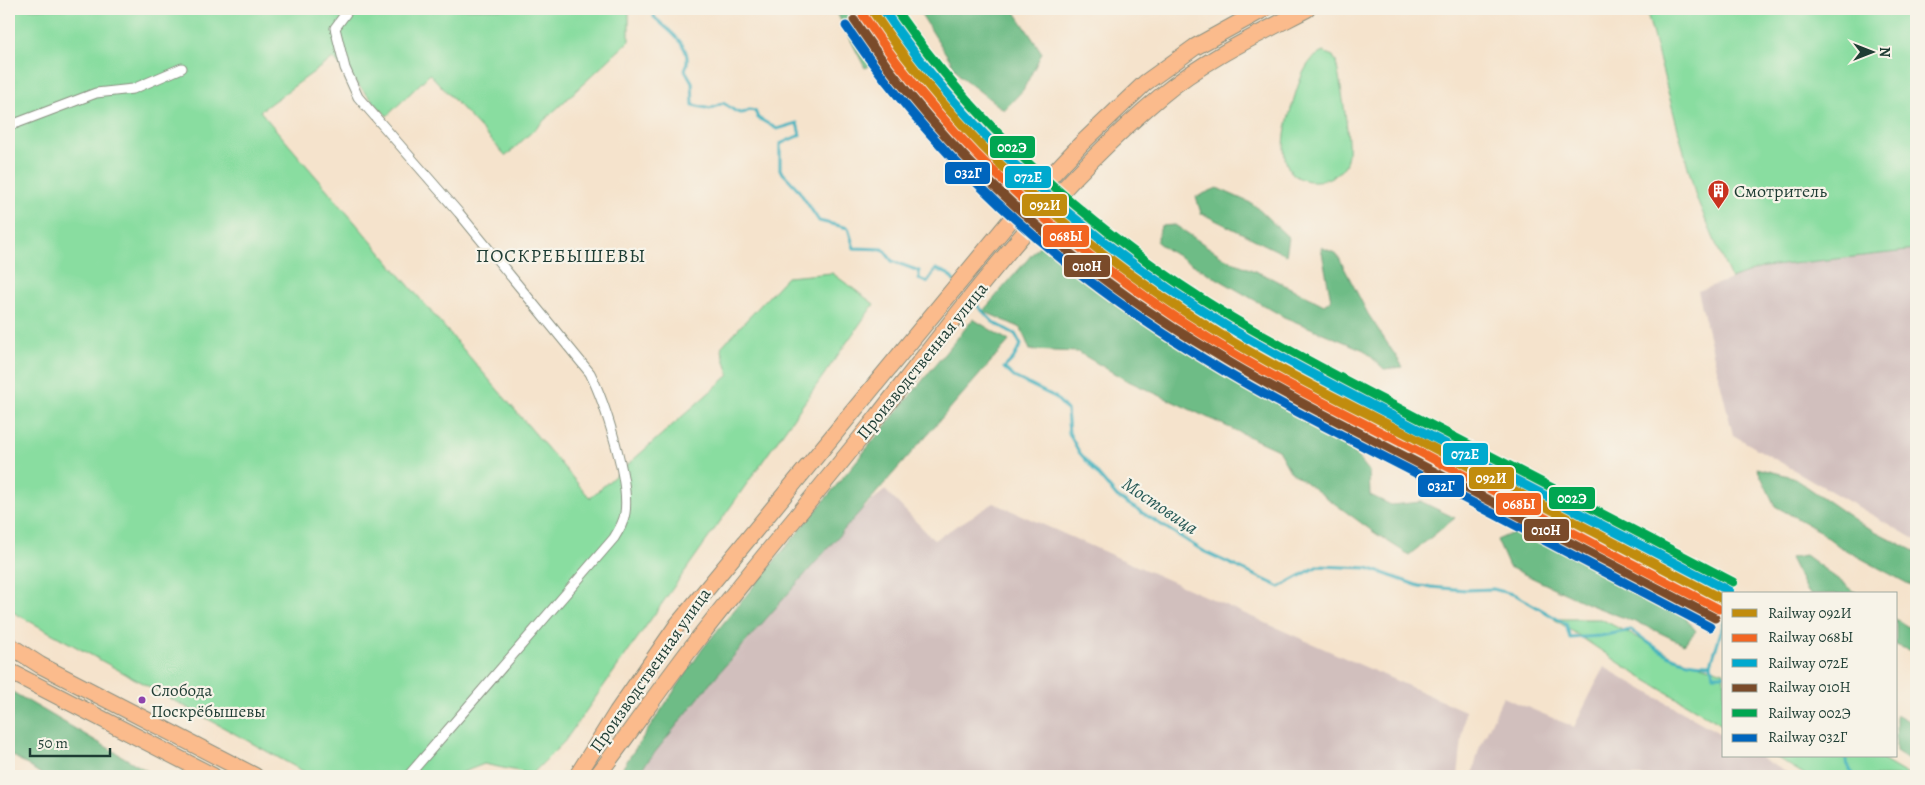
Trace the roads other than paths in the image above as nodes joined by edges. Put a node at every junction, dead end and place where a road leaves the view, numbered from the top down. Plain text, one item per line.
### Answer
1 (349, 9) edge
2 (1264, 9) edge
3 (1306, 9) edge
4 (182, 68) dead end
5 (9, 126) edge
6 (9, 645) edge
7 (9, 671) edge
8 (213, 776) edge
9 (255, 776) edge
10 (408, 776) edge
11 (577, 776) edge
12 (597, 776) edge

1 - 10 street
2 - 11 highway, Производственная улица
3 - 12 highway, Производственная улица
4 - 5 street
6 - 9 highway
7 - 8 highway

